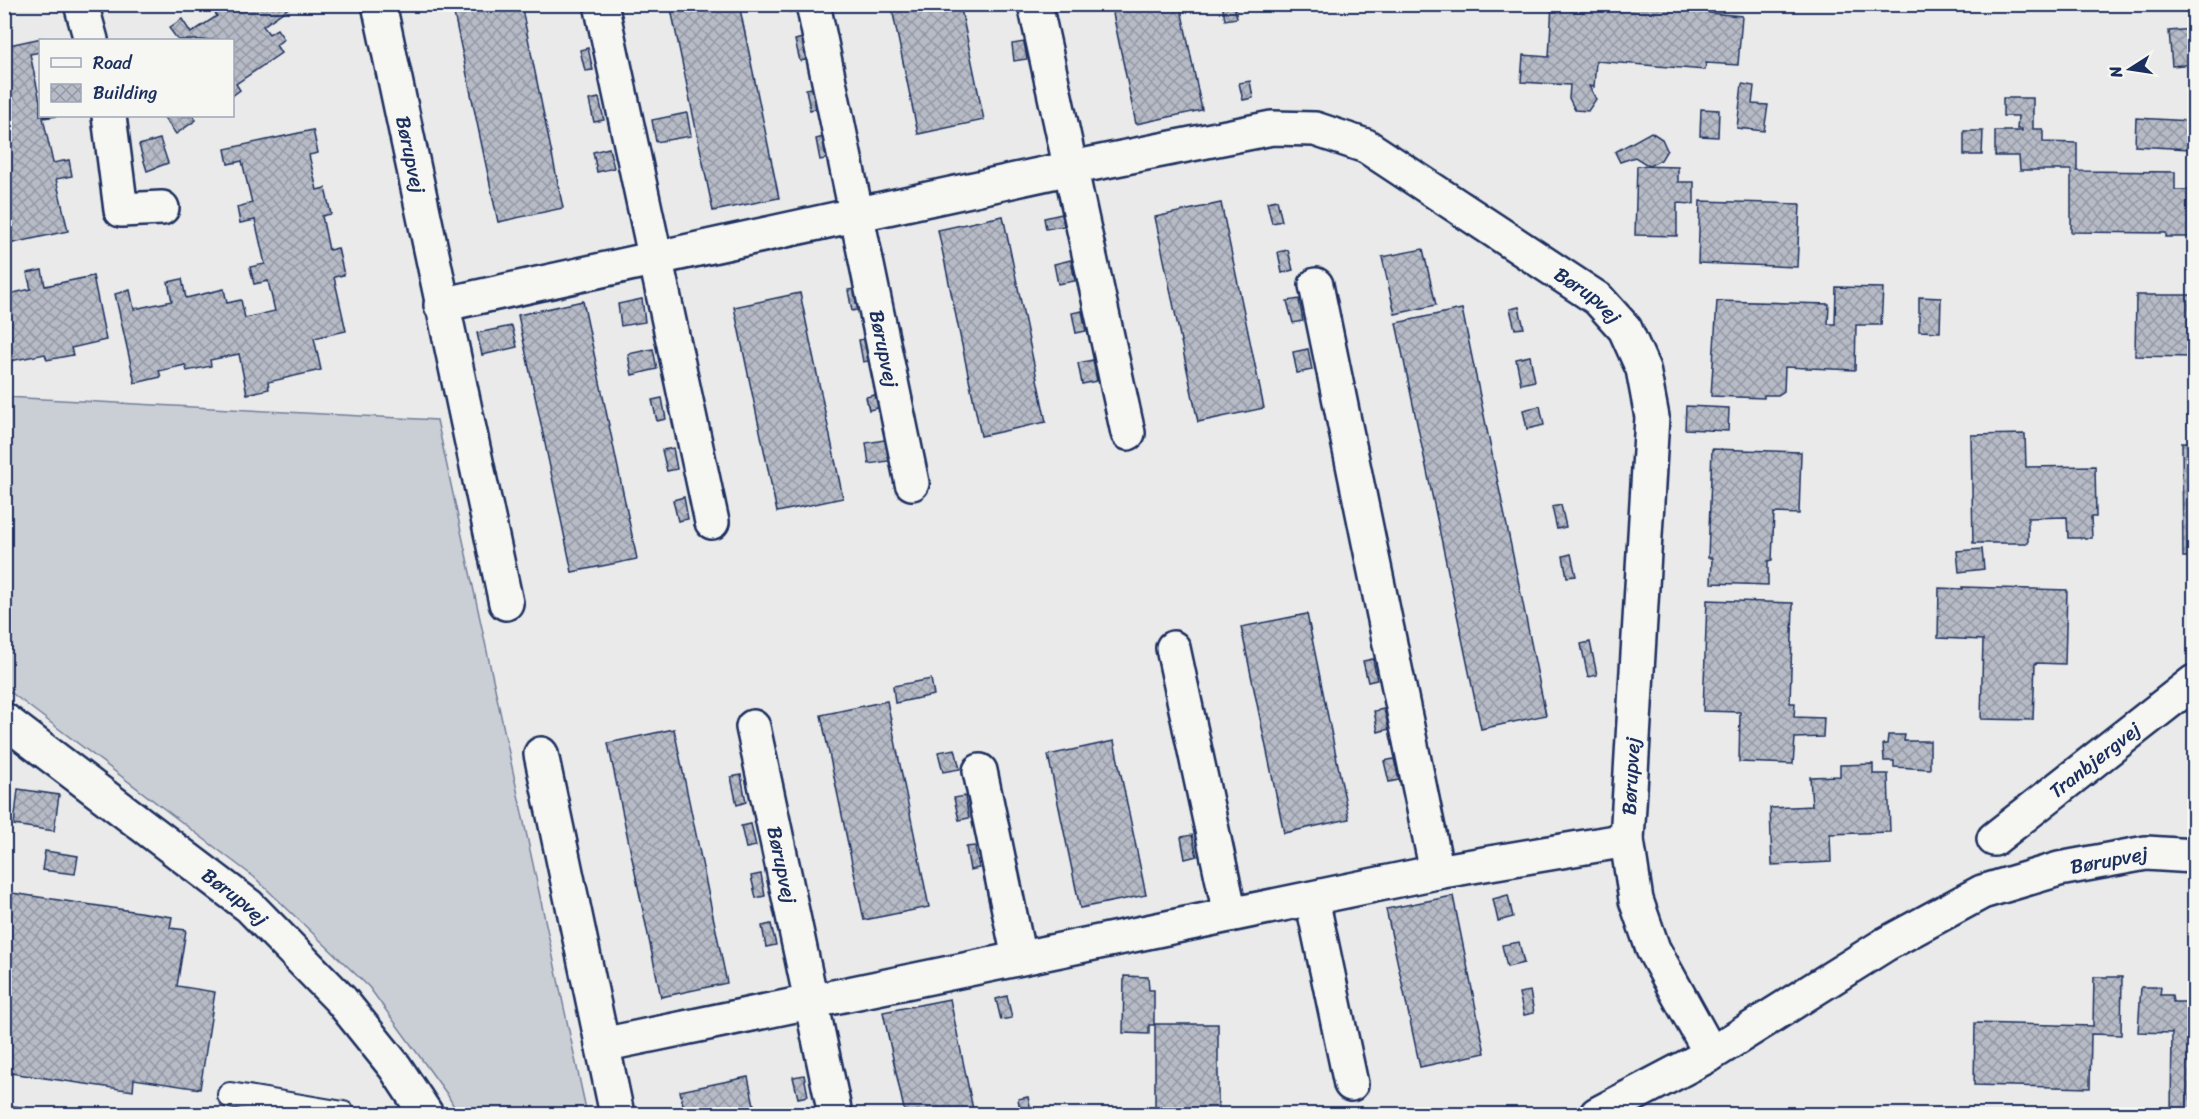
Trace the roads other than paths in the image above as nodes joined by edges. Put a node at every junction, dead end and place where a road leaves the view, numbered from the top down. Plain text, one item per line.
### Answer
1 (81, 4) edge
2 (378, 4) edge
3 (601, 4) edge
4 (813, 4) edge
5 (1035, 4) edge
6 (91, 39) edge
7 (109, 117) edge
8 (1071, 168) junction
9 (162, 208) dead end
10 (857, 214) junction
11 (656, 259) junction
12 (1316, 285) dead end
13 (441, 305) junction
14 (1128, 433) dead end
15 (912, 483) dead end
16 (712, 522) dead end
17 (506, 603) dead end
18 (1173, 648) dead end
19 (2194, 682) edge
20 (4, 720) edge
21 (753, 728) dead end
22 (541, 754) dead end
23 (980, 771) dead end
24 (1994, 839) dead end
25 (1627, 840) junction
26 (2194, 856) edge
27 (1437, 872) junction
28 (1312, 898) junction
29 (1230, 914) junction
30 (1019, 958) junction
31 (811, 1001) junction
32 (602, 1045) junction
33 (1711, 1054) junction
34 (1351, 1084) dead end
35 (230, 1095) dead end
36 (343, 1114) edge
37 (426, 1114) edge
38 (617, 1114) edge
39 (835, 1114) edge
40 (1597, 1114) edge

1 - 6 street
2 - 13 street, Børupvej
3 - 11 street
4 - 10 street, Børupvej
5 - 8 street
7 - 9 street
8 - 10 street, Børupvej
8 - 14 street
8 - 25 street, Børupvej
10 - 11 street, Børupvej
10 - 15 street, Børupvej
11 - 13 street, Børupvej
11 - 16 street
12 - 27 street
13 - 17 street, Børupvej
18 - 29 street
19 - 24 street, Tranbjergvej
20 - 37 street, Børupvej
21 - 31 street, Børupvej
22 - 32 street
23 - 30 street
25 - 27 street, Børupvej
25 - 33 street, Børupvej
26 - 33 street, Børupvej
27 - 28 street, Børupvej
28 - 29 street, Børupvej
28 - 34 street
29 - 30 street, Børupvej
30 - 31 street, Børupvej
31 - 32 street, Børupvej
31 - 39 street, Børupvej
32 - 38 street
33 - 40 street, Børupvej
35 - 36 lane

